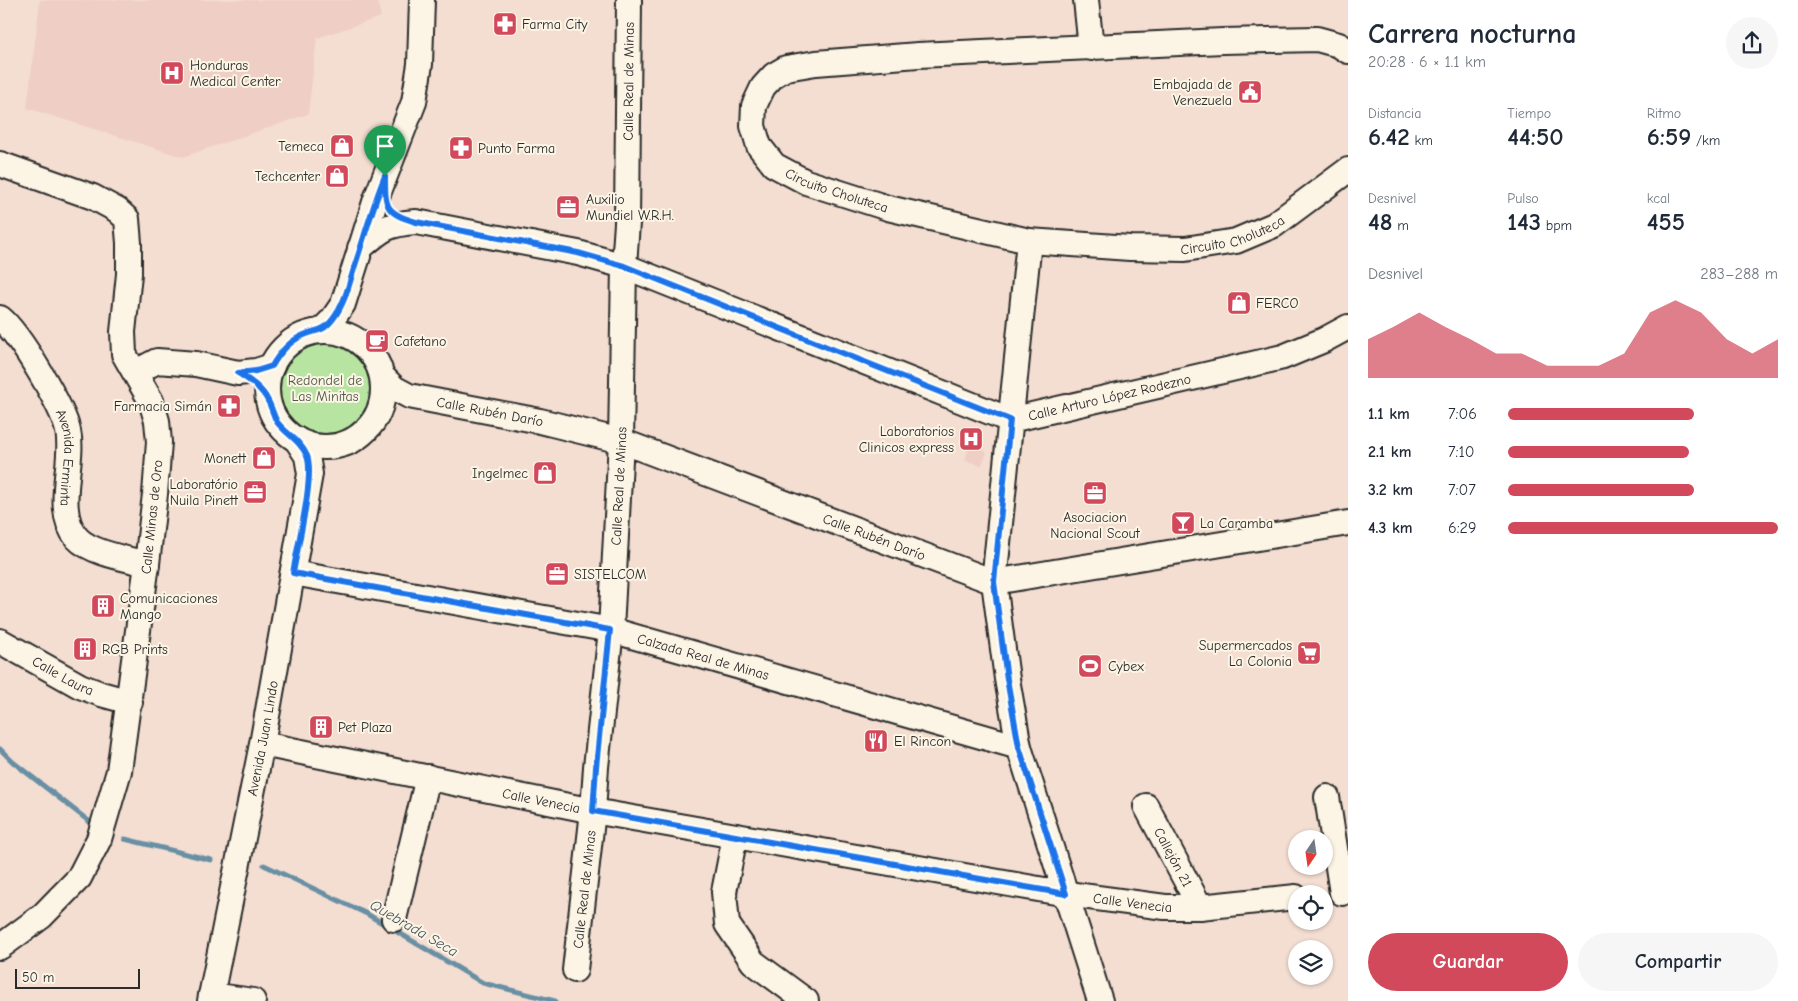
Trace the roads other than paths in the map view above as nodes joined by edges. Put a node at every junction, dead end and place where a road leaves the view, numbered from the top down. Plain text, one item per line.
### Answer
1 (422, 0) edge
2 (629, 0) edge
3 (1086, 0) edge
4 (1091, 48) junction
5 (1348, 51) edge
6 (0, 164) edge
7 (1348, 170) edge
8 (385, 176) junction
9 (416, 222) junction
10 (1029, 241) junction
11 (360, 248) junction
12 (624, 266) junction
13 (343, 304) junction
14 (0, 318) edge
15 (1348, 327) edge
16 (321, 331) junction
17 (351, 336) junction
18 (272, 366) junction
19 (136, 372) junction
20 (238, 373) junction
21 (383, 378) junction
22 (409, 396) junction
23 (268, 400) junction
24 (382, 406) junction
25 (1010, 420) junction
26 (296, 439) junction
27 (621, 441) junction
28 (335, 446) junction
29 (310, 474) junction
30 (1348, 523) edge
31 (148, 564) junction
32 (293, 573) junction
33 (994, 582) junction
34 (610, 630) junction
35 (0, 640) edge
36 (130, 702) junction
37 (262, 744) junction
38 (1019, 747) junction
39 (428, 777) junction
40 (1328, 797) dead end
41 (1146, 806) dead end
42 (593, 811) junction
43 (735, 836) junction
44 (1338, 893) edge
45 (1066, 894) junction
46 (1288, 898) edge
47 (1200, 907) junction
48 (394, 919) dead end
49 (0, 947) edge
50 (575, 970) dead end
51 (211, 998) edge
52 (253, 1001) edge
53 (806, 1001) edge
54 (1100, 1001) edge

1 - 8 street
2 - 12 street, Calle Real de Minas
3 - 4 street
4 - 5 street, Circuito Choluteca
4 - 10 street, Circuito Choluteca
6 - 19 street, Calle Minas de Oro
7 - 10 street, Circuito Choluteca
8 - 9 street, Calle Arturo López Rodezno
8 - 11 street
9 - 11 street, Calle Arturo López Rodezno
9 - 12 street, Calle Arturo López Rodezno
10 - 25 street
11 - 13 street
12 - 25 street, Calle Arturo López Rodezno
12 - 27 street, Calle Real de Minas
13 - 16 street
13 - 17 street
14 - 31 street, Avenida Erminta
15 - 25 street, Calle Arturo López Rodezno
16 - 17 street
16 - 18 street
17 - 21 street
18 - 20 street
18 - 23 street
19 - 20 street
19 - 31 street, Calle Minas de Oro
20 - 23 street
21 - 22 street, Calle Rubén Darío
21 - 24 street
22 - 24 street, Calle Rubén Darío
22 - 27 street, Calle Rubén Darío
23 - 26 street
24 - 28 street
25 - 33 street
26 - 28 street
26 - 29 street, Avenida Juan Lindo
27 - 33 street, Calle Rubén Darío
27 - 34 street, Calle Real de Minas
28 - 29 street, Avenida Juan Lindo
29 - 32 street, Avenida Juan Lindo
30 - 33 street
31 - 36 street, Calle Minas de Oro
32 - 34 street, Calzada Real de Minas
32 - 37 street, Avenida Juan Lindo
33 - 38 street
34 - 38 street, Calzada Real de Minas
34 - 42 street, Calle Real de Minas
35 - 36 street, Calle Laura
36 - 49 street, Calle Minas de Oro
37 - 39 street, Calle Venecia
37 - 51 street, Avenida Juan Lindo
38 - 45 street
39 - 42 street, Calle Venecia
39 - 48 street
40 - 44 street
41 - 47 street, Callejón 21
42 - 43 street, Calle Venecia
42 - 50 street, Calle Real de Minas
43 - 45 street, Calle Venecia
43 - 53 street
45 - 47 street, Calle Venecia
45 - 54 street
46 - 47 street, Calle Venecia
51 - 52 street

